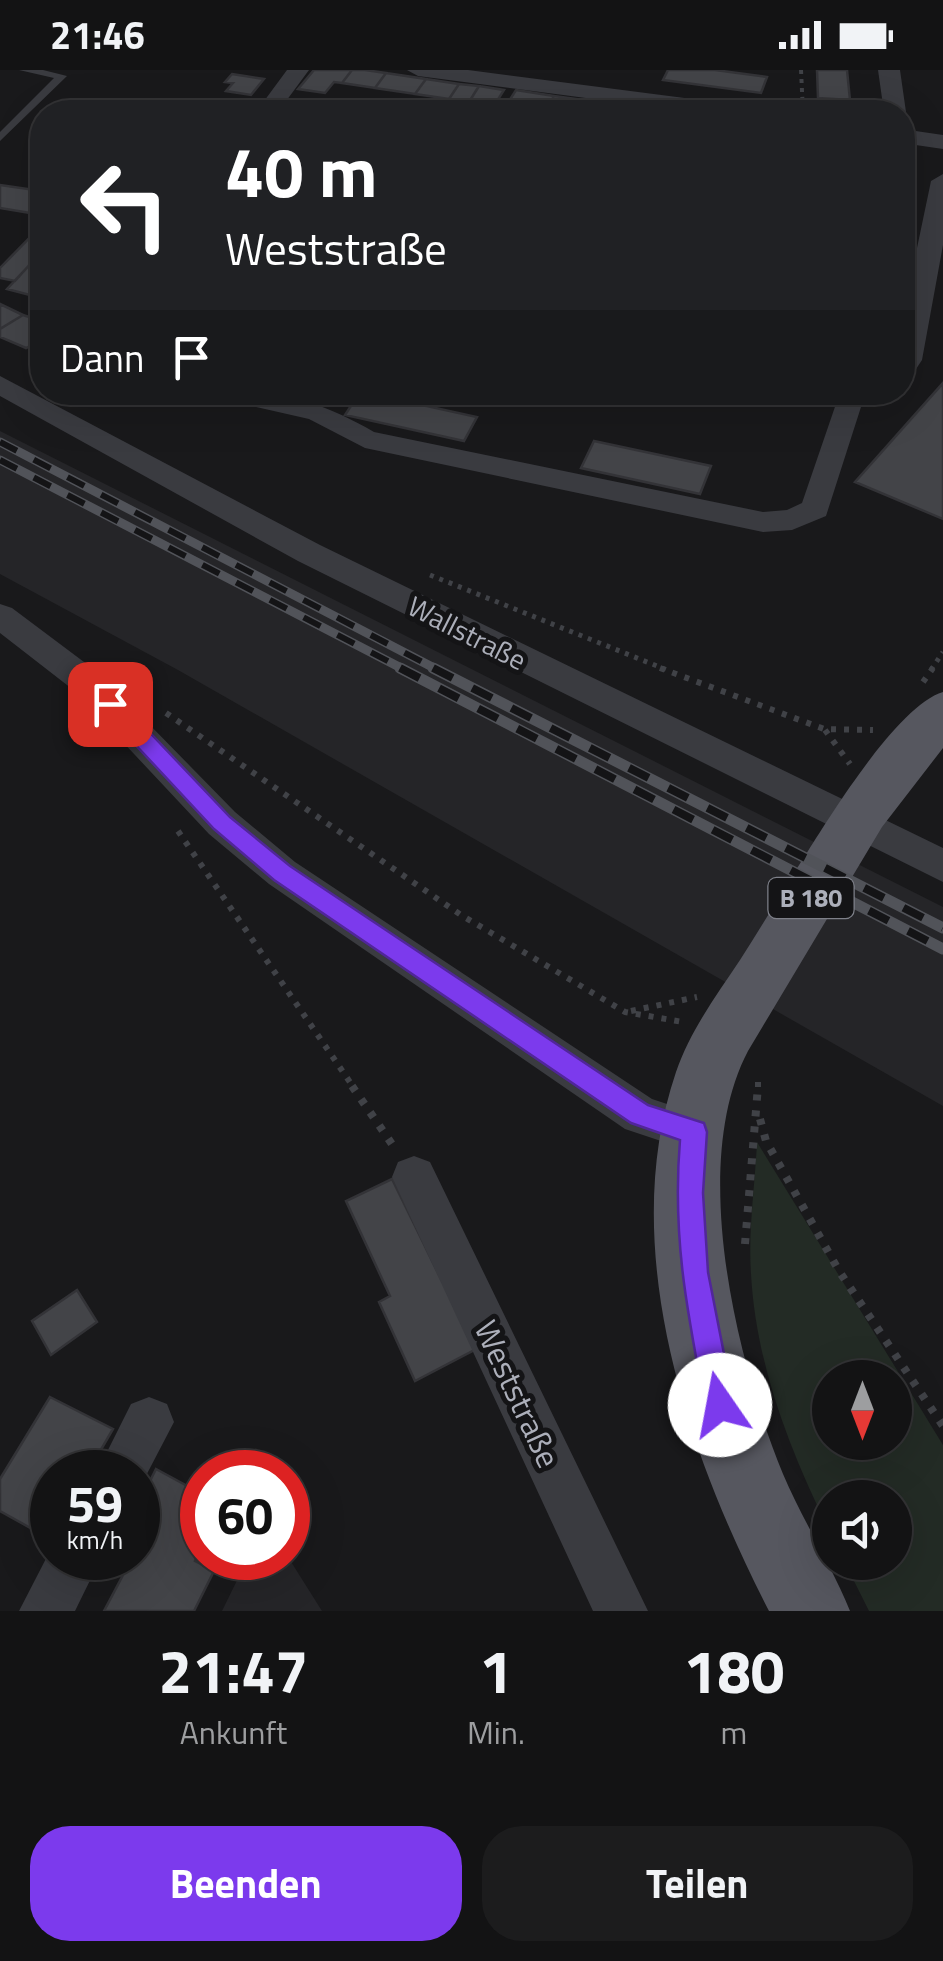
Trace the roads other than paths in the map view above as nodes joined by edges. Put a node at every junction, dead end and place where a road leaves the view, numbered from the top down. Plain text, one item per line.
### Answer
1 (24, 70) edge
2 (298, 70) edge
3 (418, 70) edge
4 (889, 70) edge
5 (38, 100) edge
6 (276, 100) edge
7 (647, 100) edge
8 (893, 100) edge
9 (30, 108) edge
10 (0, 138) edge
11 (915, 138) edge
12 (943, 142) edge
13 (943, 181) edge
14 (915, 324) edge
15 (47, 405) edge
16 (286, 405) edge
17 (848, 405) edge
18 (0, 616) edge
19 (943, 712) edge
20 (943, 866) edge
21 (694, 1132) junction
22 (414, 1176) road end
23 (149, 1422) dead end
24 (134, 1450) edge
25 (63, 1580) edge
26 (46, 1611) edge
27 (621, 1611) edge
28 (812, 1611) edge

1 - 5 lane
2 - 6 street
3 - 7 street
4 - 8 street
9 - 10 lane
11 - 12 street
13 - 14 street
15 - 20 street, Wallstraße
16 - 17 street
18 - 21 street
19 - 21 main road, B 180
21 - 28 main road, B 180
22 - 27 street, Weststraße
23 - 24 street
25 - 26 street

